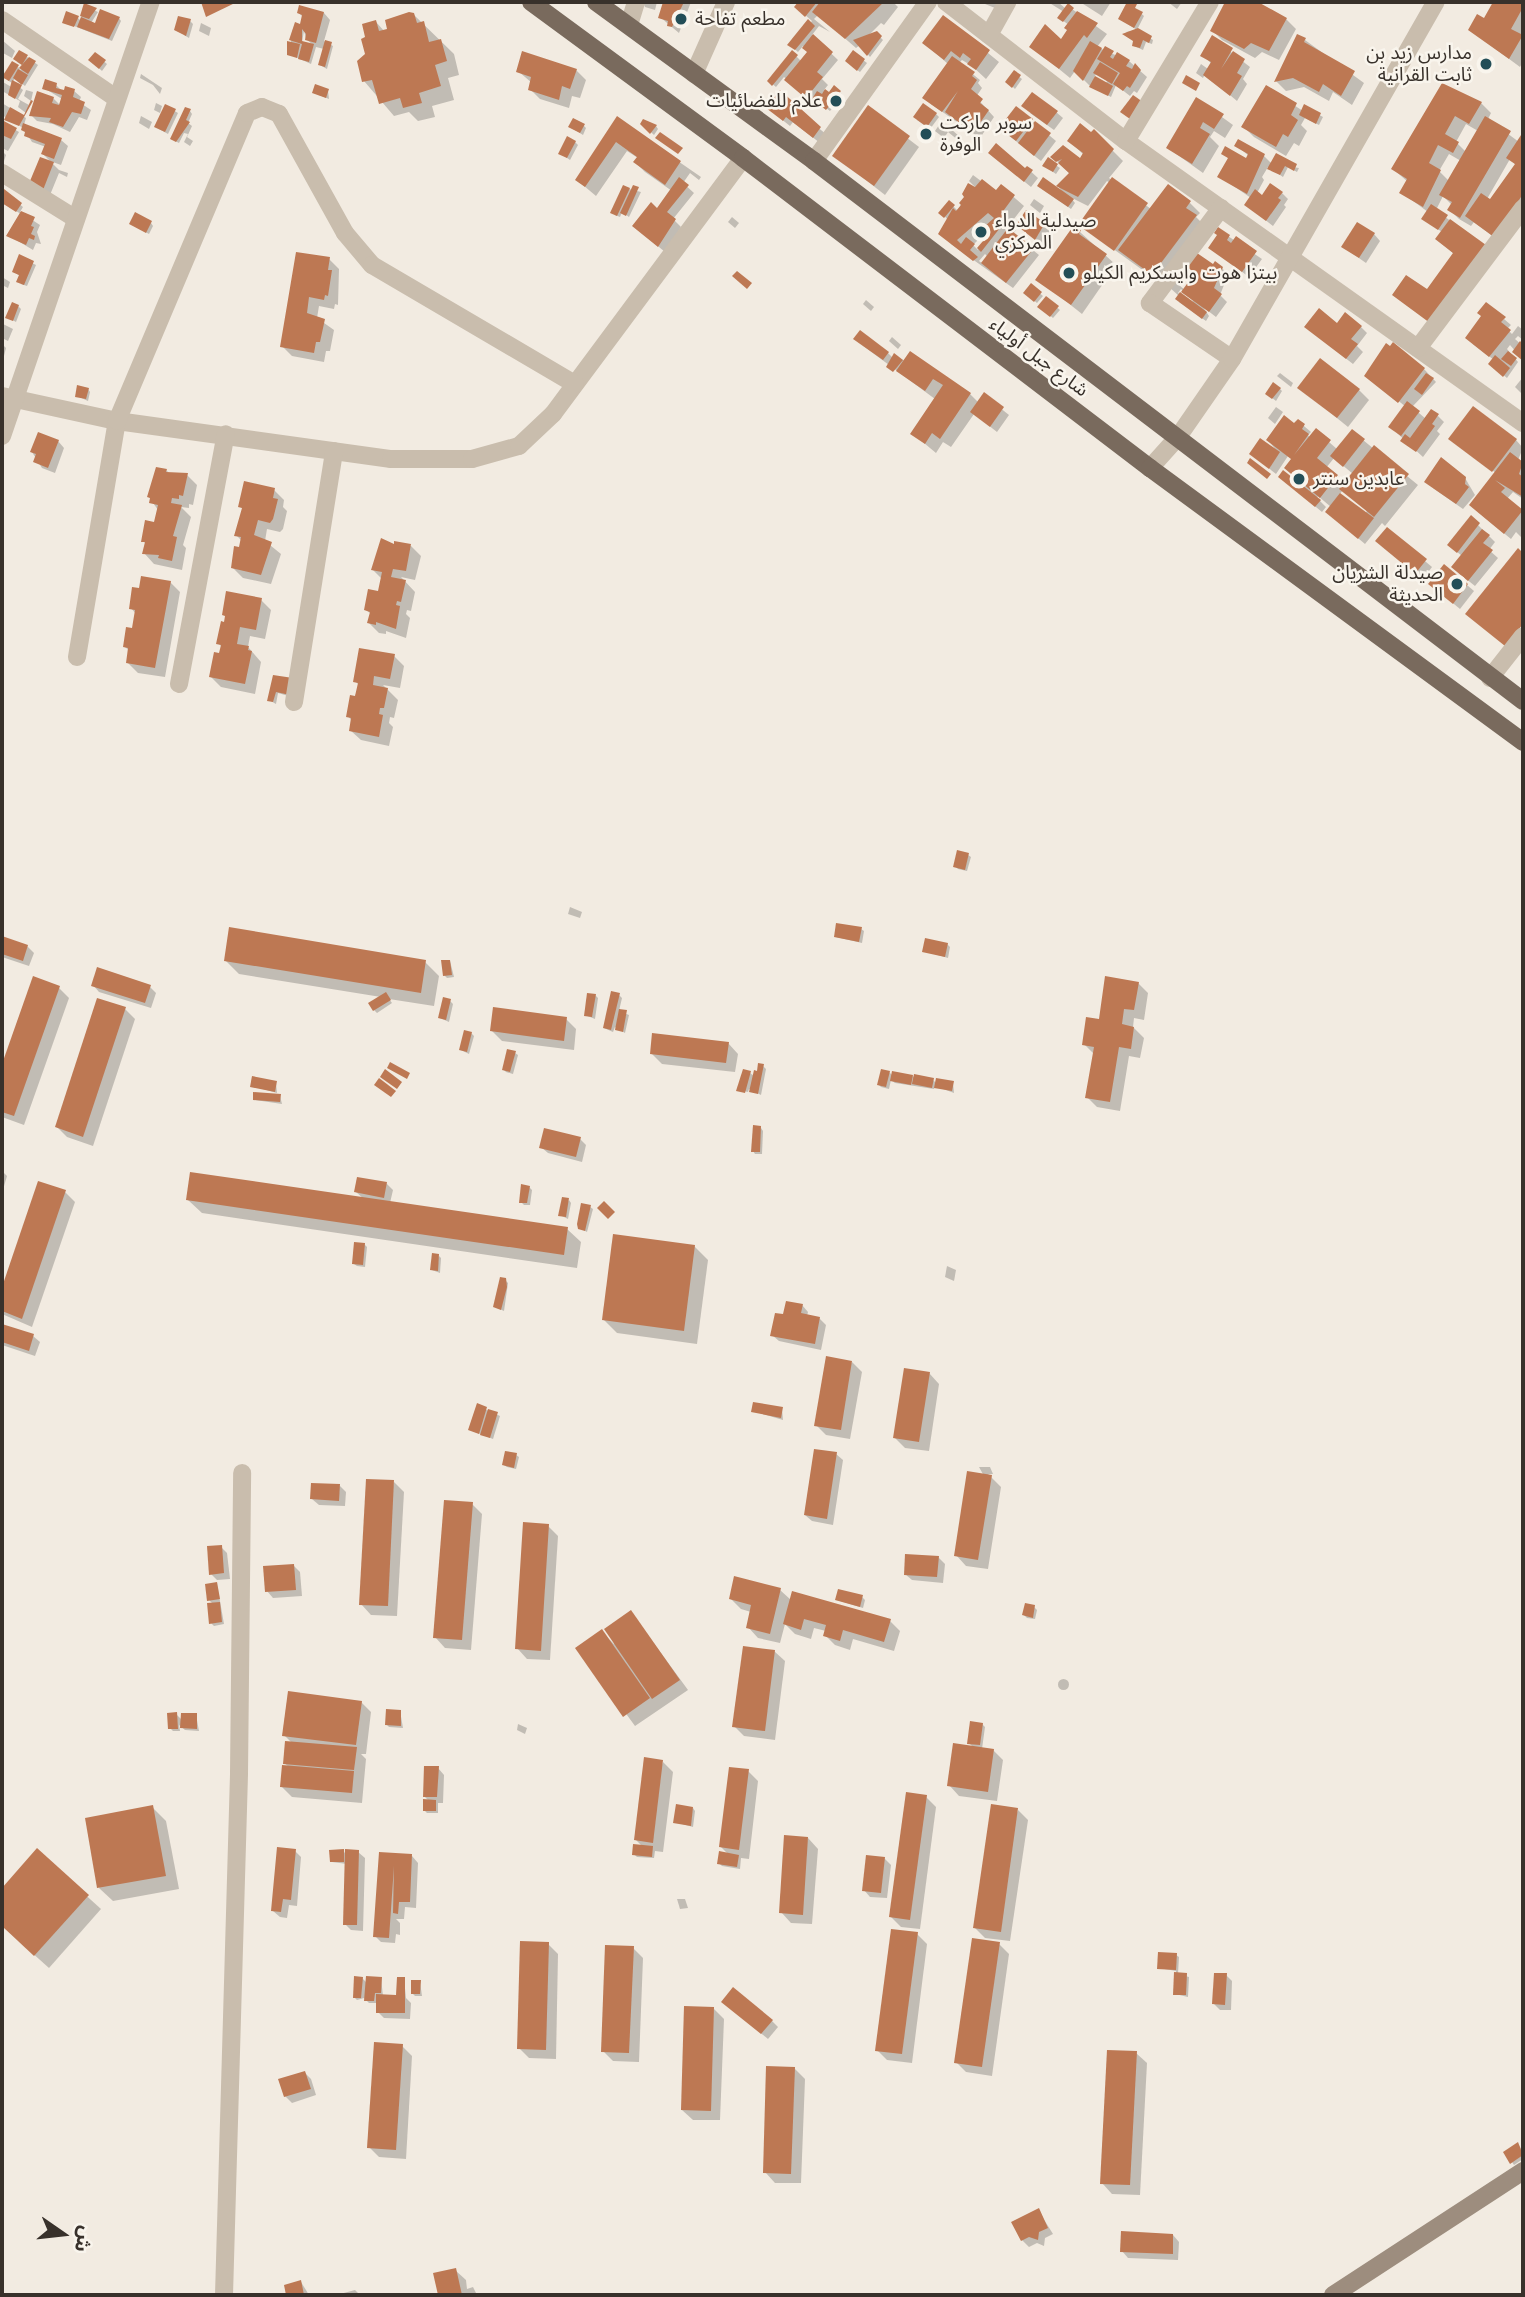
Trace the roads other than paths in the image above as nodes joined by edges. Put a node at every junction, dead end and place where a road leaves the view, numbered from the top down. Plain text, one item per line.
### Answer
1 (151, 2) edge
2 (531, 2) edge
3 (596, 2) edge
4 (636, 2) edge
5 (726, 2) edge
6 (928, 2) edge
7 (946, 2) edge
8 (1007, 2) edge
9 (1209, 2) edge
10 (1433, 3) edge
11 (2, 20) edge
12 (629, 25) junction
13 (989, 35) junction
14 (694, 74) junction
15 (116, 98) junction
16 (1126, 141) junction
17 (743, 158) junction
18 (814, 161) junction
19 (2, 173) edge
20 (1221, 208) junction
21 (1523, 208) edge
22 (76, 219) junction
23 (1290, 260) junction
24 (1419, 348) junction
25 (1231, 359) junction
26 (575, 384) junction
27 (8, 398) edge
28 (117, 421) junction
29 (1523, 423) edge
30 (226, 434) junction
31 (2, 436) edge
32 (1178, 437) junction
33 (334, 451) junction
34 (1150, 468) junction
35 (1523, 636) edge
36 (77, 657) dead end
37 (1490, 678) junction
38 (179, 684) dead end
39 (1523, 701) edge
40 (294, 702) dead end
41 (1523, 742) edge
42 (243, 1473) dead end
43 (1523, 2171) edge
44 (225, 2295) edge
45 (1333, 2295) edge

1 - 15 street
2 - 17 main road, شارع جبل أولياء
3 - 12 main road, شارع جبل أولياء
4 - 12 street
5 - 14 street
6 - 18 street
7 - 13 street
8 - 13 street
9 - 16 street
10 - 23 street
11 - 15 street
12 - 14 main road, شارع جبل أولياء
13 - 16 street
14 - 18 main road, شارع جبل أولياء
15 - 22 street
16 - 20 street
17 - 26 street
17 - 34 main road, شارع جبل أولياء
18 - 32 main road, شارع جبل أولياء
19 - 22 street
20 - 23 street
20 - 25 street
21 - 24 street
22 - 27 street
23 - 24 street
23 - 25 street
24 - 29 street
25 - 32 street
26 - 28 street
26 - 33 street
27 - 28 street
27 - 31 street
28 - 30 street
28 - 36 street
30 - 33 street
30 - 38 street
32 - 34 street
32 - 37 main road, شارع جبل أولياء
33 - 40 street
34 - 41 main road, شارع جبل أولياء
35 - 37 street
37 - 39 main road, شارع جبل أولياء
42 - 44 street
43 - 45 street

